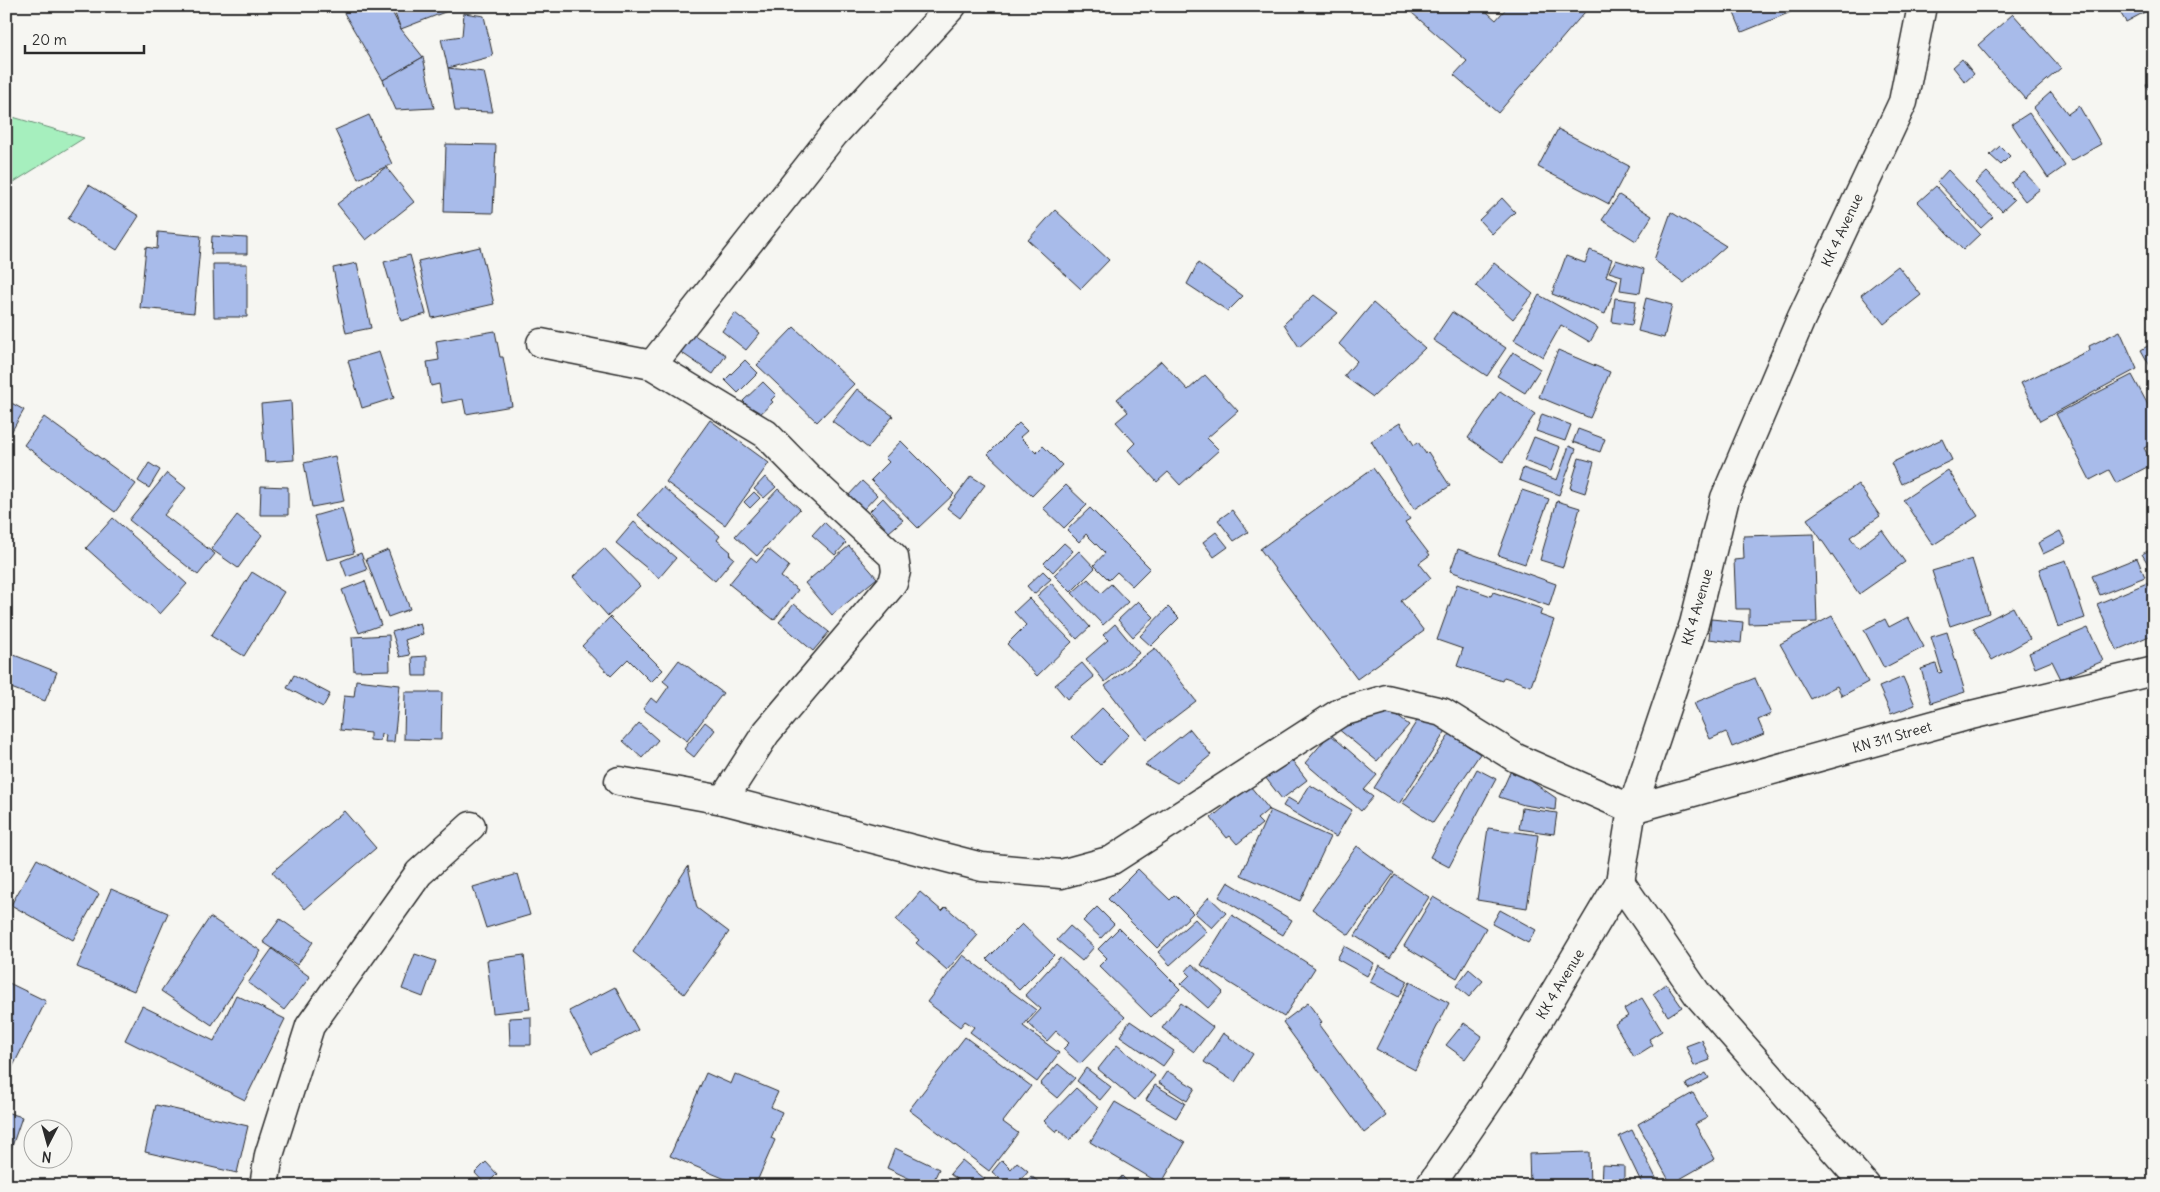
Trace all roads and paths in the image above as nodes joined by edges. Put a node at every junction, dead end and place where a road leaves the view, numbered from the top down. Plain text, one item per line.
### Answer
1 (952, 6) edge
2 (1922, 6) edge
3 (541, 343) dead end
4 (652, 365) junction
5 (2154, 671) edge
6 (619, 781) dead end
7 (723, 800) junction
8 (1632, 809) junction
9 (471, 826) dead end
10 (1620, 882) junction
11 (264, 1186) edge
12 (1430, 1186) edge
13 (1866, 1186) edge

1 - 4 street
2 - 8 street, KK 4 Avenue
3 - 4 street
4 - 7 street
5 - 8 street, KN 311 Street
6 - 7 street
7 - 8 street
8 - 10 street, KK 4 Avenue
9 - 11 street
10 - 12 street, KK 4 Avenue
10 - 13 street

